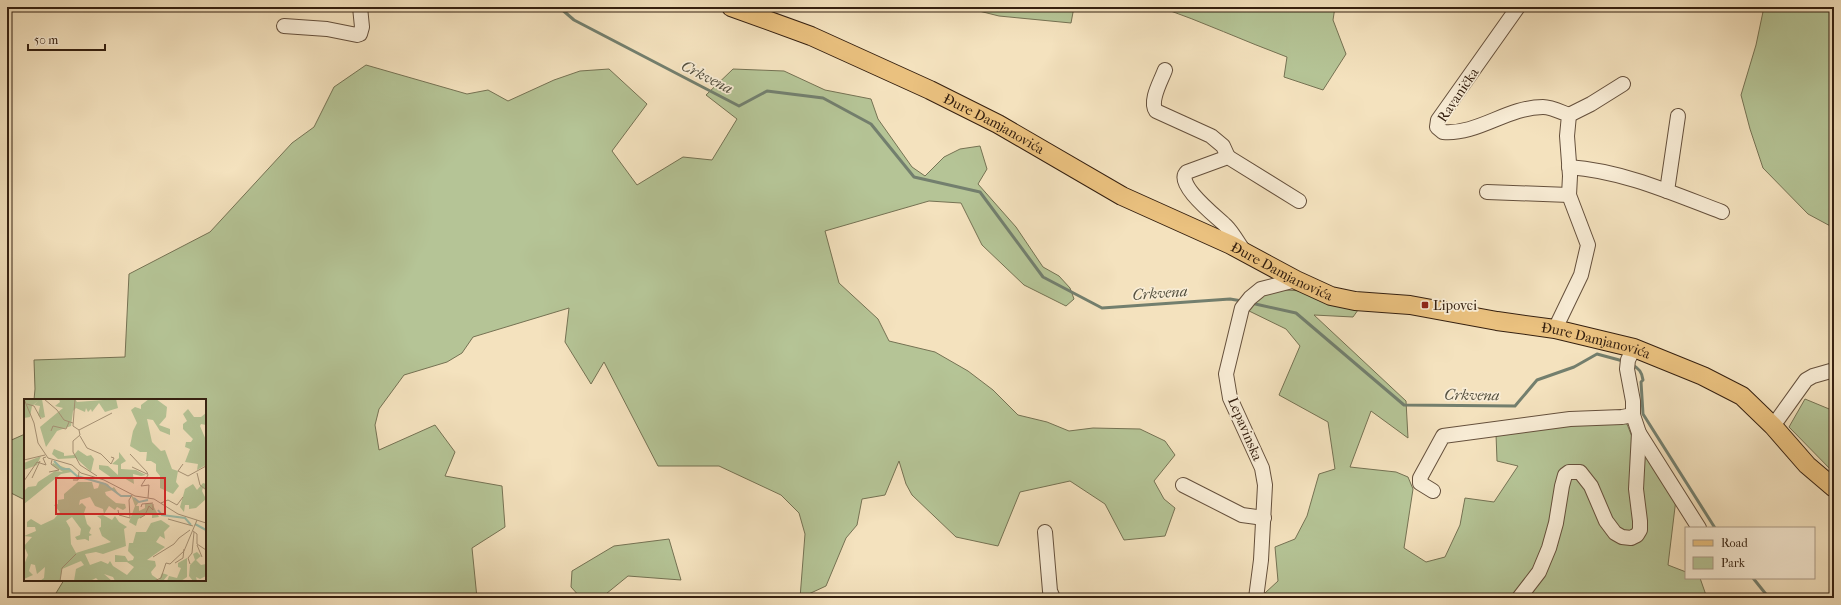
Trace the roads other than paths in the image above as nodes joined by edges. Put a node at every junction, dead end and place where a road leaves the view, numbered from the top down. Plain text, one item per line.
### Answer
1 (360, 7) edge
2 (731, 7) edge
3 (1518, 7) edge
4 (284, 26) dead end
5 (1165, 70) dead end
6 (1623, 84) dead end
7 (1569, 115) junction
8 (1678, 116) dead end
9 (1228, 157) junction
10 (1569, 167) junction
11 (1667, 191) junction
12 (1487, 192) dead end
13 (1569, 195) junction
14 (1299, 201) dead end
15 (1722, 212) dead end
16 (1244, 251) junction
17 (1296, 280) junction
18 (1555, 329) junction
19 (1630, 358) junction
20 (1834, 370) edge
21 (1633, 415) junction
22 (1773, 426) junction
23 (1639, 433) junction
24 (1183, 485) dead end
25 (1834, 488) edge
26 (1433, 491) dead end
27 (1264, 518) junction
28 (1698, 527) edge
29 (1045, 532) dead end
30 (1053, 598) edge
31 (1256, 598) edge
32 (1519, 598) edge

1 - 4 street
2 - 16 main road, Đure Damjanovića
3 - 7 street, Ravanička
5 - 9 street
6 - 7 street
7 - 10 street
8 - 11 street
9 - 14 street
9 - 16 street
10 - 11 street
10 - 13 street
11 - 15 street
12 - 13 street
13 - 18 street
16 - 17 main road, Đure Damjanovića
17 - 18 main road, Đure Damjanovića
17 - 27 street, Lepavinska
18 - 19 main road, Đure Damjanovića
19 - 21 street
19 - 22 main road, Đure Damjanovića
20 - 22 street
21 - 23 street
21 - 26 street
22 - 25 main road, Đure Damjanovića
23 - 28 street
23 - 32 street
24 - 27 street
27 - 31 street, Lepavinska
29 - 30 street

